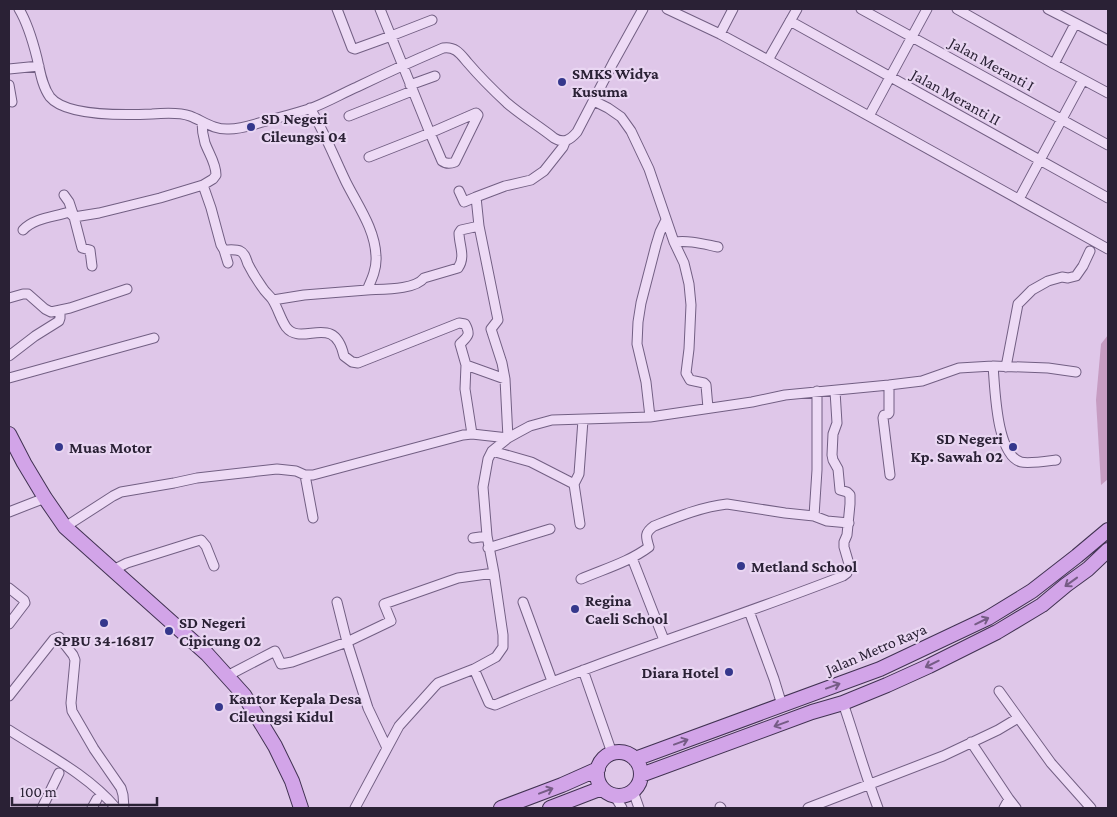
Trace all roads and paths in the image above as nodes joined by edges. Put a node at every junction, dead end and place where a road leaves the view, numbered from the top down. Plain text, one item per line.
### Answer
1 (19, 9) edge
2 (337, 9) edge
3 (380, 9) edge
4 (643, 9) edge
5 (668, 9) edge
6 (734, 9) edge
7 (797, 9) edge
8 (861, 9) edge
9 (927, 9) edge
10 (1048, 9) edge
11 (962, 10) edge
12 (432, 20) dead end
13 (790, 21) junction
14 (1075, 24) junction
15 (720, 34) junction
16 (391, 36) junction
17 (911, 37) junction
18 (1108, 40) edge
19 (768, 60) junction
20 (1054, 64) junction
21 (39, 66) junction
22 (402, 66) junction
23 (9, 69) edge
24 (435, 76) dead end
25 (890, 77) junction
26 (1083, 80) junction
27 (9, 85) edge
28 (411, 88) junction
29 (1108, 93) edge
30 (594, 101) junction
31 (12, 102) dead end
32 (310, 108) junction
33 (349, 116) dead end
34 (869, 116) junction
35 (1061, 119) junction
36 (202, 122) junction
37 (430, 133) junction
38 (565, 142) junction
39 (1108, 145) edge
40 (369, 157) dead end
41 (1040, 160) junction
42 (203, 185) junction
43 (459, 191) dead end
44 (64, 195) dead end
45 (476, 197) junction
46 (1108, 198) edge
47 (1019, 199) junction
48 (74, 217) junction
49 (666, 220) junction
50 (479, 226) junction
51 (22, 230) dead end
52 (674, 242) junction
53 (718, 247) dead end
54 (1108, 249) edge
55 (224, 250) junction
56 (1090, 251) dead end
57 (228, 264) dead end
58 (92, 266) dead end
59 (128, 289) dead end
60 (368, 290) junction
61 (9, 298) edge
62 (273, 300) junction
63 (60, 310) junction
64 (154, 338) dead end
65 (9, 356) edge
66 (466, 365) junction
67 (993, 366) junction
68 (1006, 367) junction
69 (1076, 372) dead end
70 (9, 378) edge
71 (505, 379) junction
72 (889, 385) junction
73 (817, 391) junction
74 (835, 391) junction
75 (708, 408) junction
76 (650, 416) junction
77 (583, 420) junction
78 (9, 434) edge
79 (472, 434) junction
80 (508, 438) junction
81 (492, 451) junction
82 (1056, 460) dead end
83 (305, 475) junction
84 (890, 475) dead end
85 (574, 484) junction
86 (44, 498) junction
87 (9, 512) edge
88 (814, 516) junction
89 (313, 518) dead end
90 (849, 523) junction
91 (580, 524) dead end
92 (65, 527) junction
93 (550, 529) dead end
94 (1108, 530) edge
95 (487, 536) junction
96 (473, 538) dead end
97 (488, 548) junction
98 (1108, 550) edge
99 (632, 558) junction
100 (214, 566) dead end
101 (113, 570) junction
102 (494, 573) junction
103 (581, 579) dead end
104 (9, 588) edge
105 (337, 602) dead end
106 (523, 602) dead end
107 (748, 611) junction
108 (9, 624) edge
109 (664, 640) junction
110 (347, 642) junction
111 (474, 669) junction
112 (583, 670) junction
113 (227, 676) junction
114 (552, 681) junction
115 (999, 691) dead end
116 (9, 696) edge
117 (843, 703) junction
118 (782, 705) junction
119 (1018, 718) junction
120 (9, 730) edge
121 (971, 742) junction
122 (387, 748) junction
123 (612, 753) junction
124 (635, 759) junction
125 (598, 769) junction
126 (59, 773) dead end
127 (641, 775) junction
128 (869, 784) junction
129 (633, 791) junction
130 (608, 792) junction
131 (97, 799) dead end
132 (1009, 799) junction
133 (42, 808) edge
134 (92, 808) edge
135 (116, 808) edge
136 (124, 808) edge
137 (301, 808) edge
138 (356, 808) edge
139 (501, 808) edge
140 (550, 808) edge
141 (622, 808) edge
142 (639, 808) edge
143 (808, 808) edge
144 (878, 808) edge
145 (1004, 808) edge
146 (1016, 808) edge
147 (1091, 808) edge

1 - 21 street
2 - 16 street
3 - 16 street
4 - 30 street
5 - 15 street
6 - 15 street
7 - 13 street
8 - 17 street, Jalan Meranti I
9 - 17 street
10 - 14 street
11 - 20 street
12 - 16 street
13 - 19 street
13 - 25 street, Jalan Meranti II
14 - 18 street
14 - 20 street
15 - 19 street
16 - 22 street
17 - 25 street
17 - 35 street, Jalan Meranti I
19 - 34 street
20 - 26 street
21 - 23 street
21 - 36 street
22 - 28 street
22 - 32 street
22 - 38 street
24 - 28 street
25 - 34 street
25 - 41 street, Jalan Meranti II
26 - 29 street
26 - 35 street
27 - 31 street
28 - 33 street
28 - 37 street
30 - 38 street
30 - 49 street
32 - 36 street
32 - 60 street
34 - 47 street
35 - 39 street, Jalan Meranti I
35 - 41 street
36 - 42 street
37 - 37 street
37 - 40 street
38 - 45 street
41 - 46 street, Jalan Meranti II
41 - 47 street
42 - 48 street
42 - 55 street
43 - 45 street
44 - 48 street
45 - 50 street
47 - 54 street
48 - 51 street
48 - 58 street
49 - 52 street
49 - 76 street
50 - 60 street
50 - 71 street
52 - 53 street
52 - 75 street
55 - 57 street
55 - 62 street
56 - 68 street
59 - 63 street
60 - 62 street
61 - 63 street
62 - 66 street
63 - 65 street
64 - 70 street
66 - 71 street
66 - 79 street
67 - 68 street
67 - 72 street
67 - 82 street
68 - 69 street
71 - 80 street
72 - 74 street
72 - 84 street
73 - 74 street
73 - 75 street
73 - 88 street
74 - 90 street
75 - 76 street
76 - 77 street
77 - 80 street
77 - 85 street
78 - 86 main road
79 - 80 street
79 - 83 street
80 - 81 street
81 - 85 street
81 - 95 street
83 - 89 street
83 - 92 street
85 - 91 street
86 - 87 street
86 - 92 main road
88 - 90 street
88 - 99 street
90 - 107 street
92 - 101 main road
93 - 97 street
118 -> 94 main road, Jalan Metro Raya
95 - 96 street
95 - 97 street
97 - 102 street
98 -> 117 main road
99 - 103 street
99 - 109 street
100 - 101 street
101 - 113 main road
102 - 110 street
102 - 111 street
104 - 108 street
105 - 110 street
106 - 114 street
107 - 109 street
107 - 118 street
109 - 112 street
110 - 113 street
110 - 122 street
111 - 114 street
111 - 122 street
112 - 114 street
112 - 123 street
113 - 137 main road
115 - 119 street
116 - 136 street
117 -> 127 main road
117 - 128 street
124 -> 118 main road, Jalan Metro Raya
119 - 121 street
119 - 147 street
120 - 135 street
121 - 128 street
121 - 132 street
122 - 138 street
123 - 124 main road
123 - 125 main road
124 - 127 main road
125 - 130 main road
139 -> 125 main road
126 - 133 street
127 - 129 main road
128 - 143 street
128 - 144 street
129 - 130 main road
129 - 142 street
130 - 140 main road
130 - 141 street
131 - 134 street
132 - 145 street
132 - 146 street

